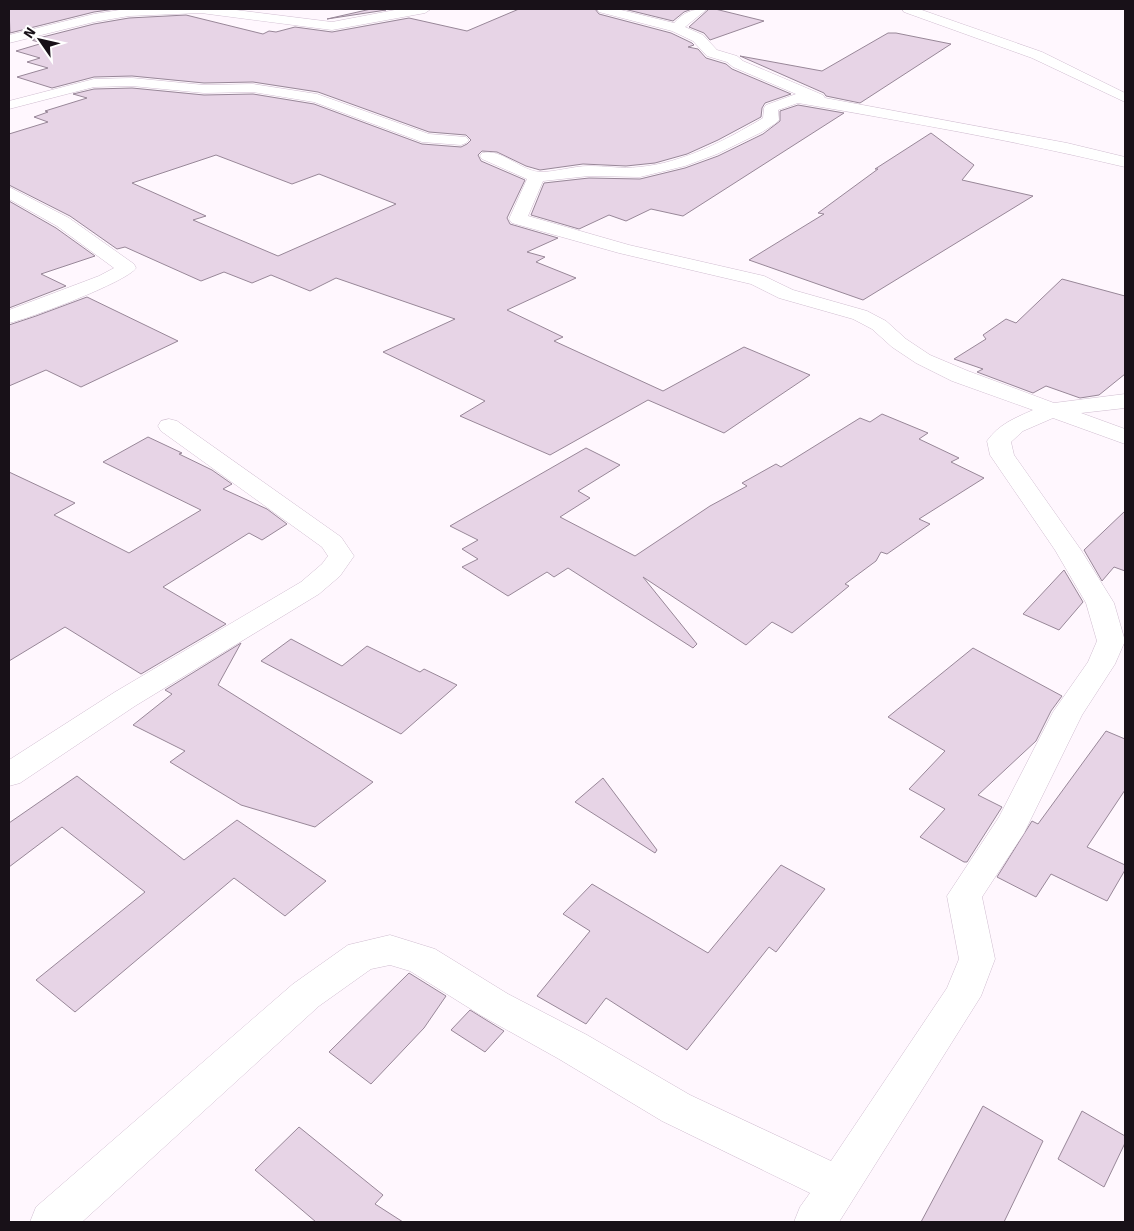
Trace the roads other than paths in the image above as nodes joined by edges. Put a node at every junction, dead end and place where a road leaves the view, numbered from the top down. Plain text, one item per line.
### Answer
1 (133, 9) edge
2 (425, 9) edge
3 (604, 9) edge
4 (701, 9) edge
5 (908, 9) edge
6 (115, 14) junction
7 (678, 28) junction
8 (9, 39) edge
9 (1125, 98) edge
10 (9, 105) edge
11 (834, 105) junction
12 (461, 140) dead end
13 (488, 156) dead end
14 (1125, 162) edge
15 (536, 177) junction
16 (9, 192) edge
17 (9, 318) edge
18 (1125, 402) edge
19 (1053, 410) junction
20 (169, 426) dead end
21 (1125, 438) edge
22 (9, 775) edge
23 (838, 1185) junction
24 (51, 1222) edge
25 (815, 1222) edge

1 - 6 street
2 - 6 street
3 - 7 street
4 - 7 street
5 - 9 street
6 - 8 street
7 - 11 street
10 - 12 street
11 - 14 street
11 - 15 street
13 - 15 street
15 - 19 street
16 - 17 street
18 - 19 street
19 - 21 street
19 - 23 street
20 - 22 street
23 - 24 street
23 - 25 street

